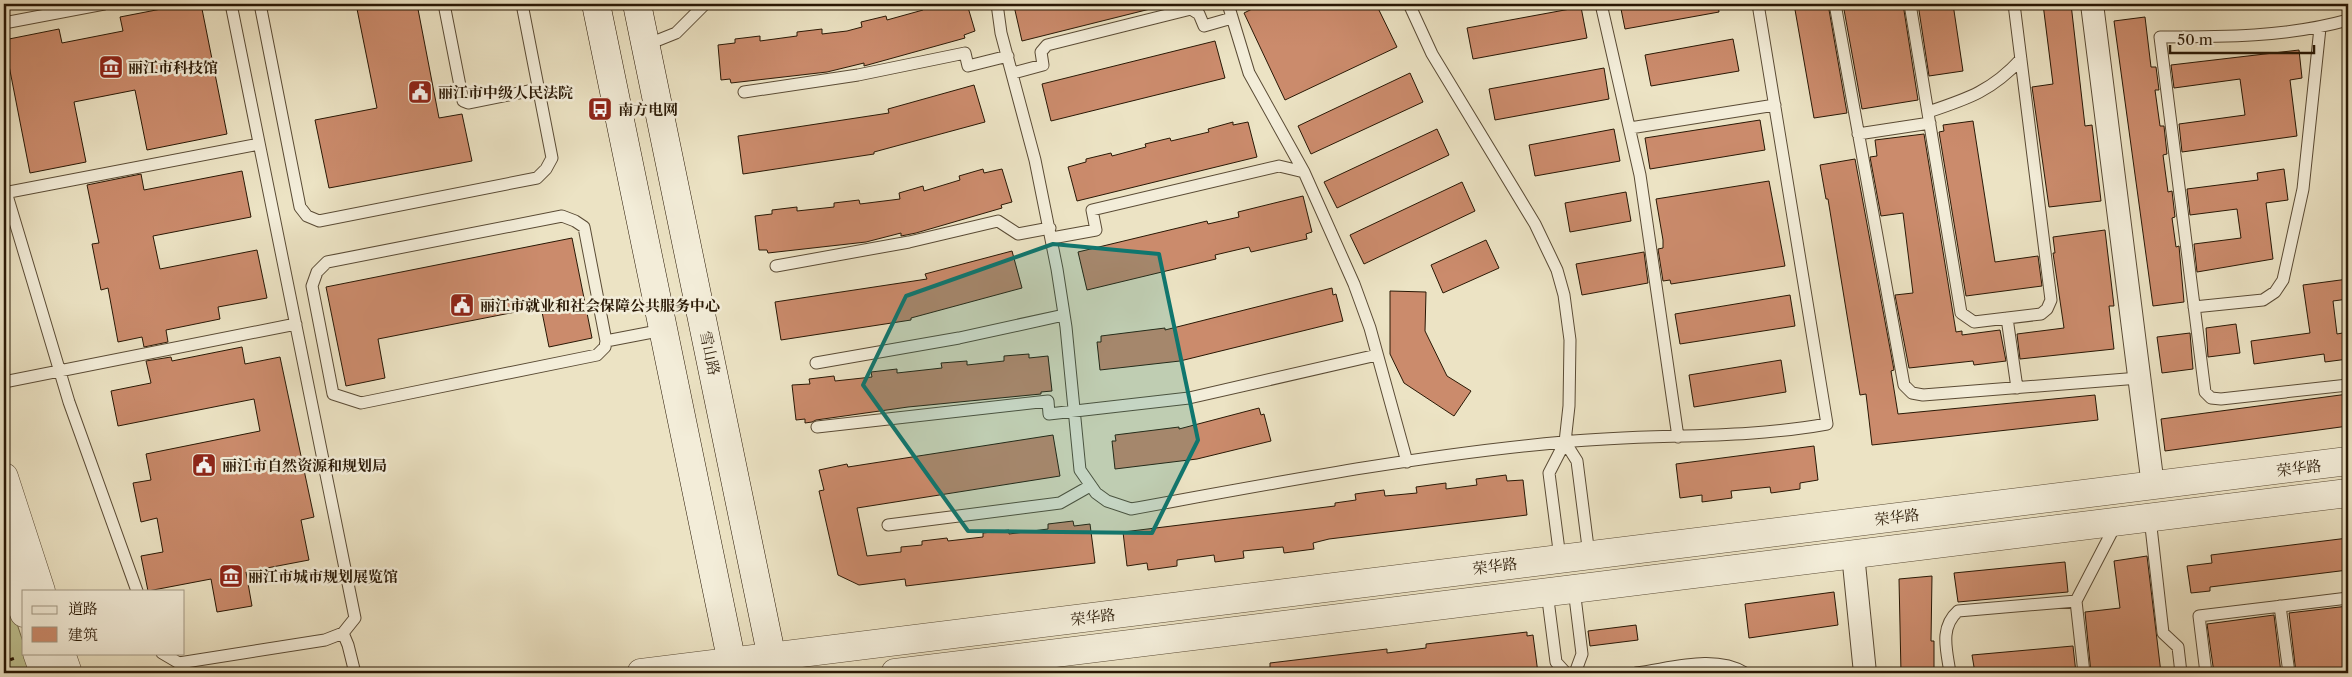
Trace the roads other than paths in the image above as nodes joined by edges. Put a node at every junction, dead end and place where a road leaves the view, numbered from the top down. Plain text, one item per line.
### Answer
1 (104, 4) edge
2 (231, 4) edge
3 (260, 4) edge
4 (444, 4) edge
5 (523, 4) edge
6 (596, 4) edge
7 (637, 4) edge
8 (705, 4) edge
9 (997, 4) edge
10 (1228, 4) edge
11 (1408, 4) edge
12 (1602, 4) edge
13 (1758, 4) edge
14 (1835, 4) edge
15 (1910, 4) edge
16 (2014, 4) edge
17 (2092, 4) edge
18 (1232, 18) junction
19 (2348, 20) edge
20 (4, 23) edge
21 (2320, 28) junction
22 (646, 45) junction
23 (1008, 56) junction
24 (2020, 59) junction
25 (1013, 74) junction
26 (539, 89) junction
27 (744, 92) dead end
28 (1775, 105) junction
29 (1929, 117) junction
30 (1630, 128) junction
31 (1858, 134) junction
32 (259, 144) junction
33 (1304, 172) junction
34 (5, 193) edge
35 (1050, 233) junction
36 (776, 266) dead end
37 (2194, 307) junction
38 (1064, 315) junction
39 (2007, 318) junction
40 (296, 324) junction
41 (664, 330) junction
42 (606, 341) junction
43 (1377, 356) junction
44 (816, 363) dead end
45 (59, 370) junction
46 (2139, 378) junction
47 (4, 382) edge
48 (2348, 384) edge
49 (2017, 388) junction
50 (1075, 412) junction
51 (817, 427) dead end
52 (1678, 438) junction
53 (1565, 442) junction
54 (2348, 461) edge
55 (1407, 462) junction
56 (4, 477) edge
57 (1090, 486) junction
58 (2153, 486) junction
59 (2348, 493) edge
60 (2150, 518) junction
61 (2117, 522) junction
62 (888, 526) dead end
63 (4, 552) edge
64 (1853, 554) junction
65 (1589, 555) junction
66 (1560, 558) junction
67 (1574, 588) junction
68 (41, 590) edge
69 (137, 590) edge
70 (1547, 592) junction
71 (2348, 598) edge
72 (2076, 601) junction
73 (2280, 606) junction
74 (22, 607) edge
75 (342, 633) junction
76 (37, 654) edge
77 (61, 654) edge
78 (164, 654) edge
79 (773, 665) edge
80 (733, 668) edge
81 (44, 673) edge
82 (68, 673) edge
83 (354, 673) edge
84 (641, 673) edge
85 (895, 673) edge
86 (1566, 673) edge
87 (1575, 673) edge
88 (1636, 673) edge
89 (1745, 673) edge
90 (1866, 673) edge
91 (1950, 673) edge
92 (2084, 673) edge
93 (2181, 673) edge
94 (2206, 673) edge
95 (2289, 673) edge

1 - 20 lane
2 - 32 lane
3 - 26 lane
4 - 26 lane
5 - 26 lane
6 - 41 street
7 - 22 street, 雪山路
8 - 22 lane
9 - 23 lane
10 - 18 lane
11 - 53 lane
12 - 30 lane
13 - 28 lane
14 - 31 lane
15 - 29 lane
16 - 24 lane
17 - 46 street
18 - 25 lane
18 - 33 lane
19 - 21 lane
21 - 37 lane
21 - 37 lane
22 - 79 street, 雪山路
23 - 25 lane
23 - 27 lane
24 - 29 lane
24 - 39 lane
25 - 35 lane
28 - 30 lane
28 - 52 lane
29 - 31 lane
29 - 39 lane
30 - 52 lane
31 - 49 lane
32 - 34 lane
32 - 40 lane
33 - 35 lane
33 - 43 lane
34 - 45 lane
35 - 36 lane
35 - 38 lane
37 - 48 lane
38 - 44 lane
38 - 50 lane
39 - 49 lane
40 - 45 lane
40 - 75 lane
41 - 42 lane
41 - 80 street
42 - 42 lane
43 - 50 lane
43 - 55 lane
45 - 47 lane
45 - 69 lane
46 - 49 lane
46 - 58 street
50 - 51 lane
50 - 57 lane
52 - 53 lane
53 - 55 lane
53 - 65 lane
53 - 66 lane
54 - 58 street, 荣华路
55 - 57 lane
56 - 68 street
57 - 62 lane
58 - 65 street, 荣华路
59 - 60 street, 荣华路
60 - 61 street, 荣华路
60 - 93 lane
61 - 64 street, 荣华路
61 - 72 lane
63 - 74 street
64 - 67 street, 荣华路
64 - 90 street
65 - 66 street, 荣华路
66 - 79 street, 荣华路
67 - 70 street, 荣华路
67 - 87 lane
70 - 85 street, 荣华路
70 - 86 lane
71 - 73 lane
72 - 91 lane
72 - 92 lane
73 - 94 lane
73 - 95 lane
75 - 78 lane
75 - 83 lane
76 - 81 street
77 - 82 street
79 - 80 street, 荣华路
80 - 84 street, 荣华路
88 - 89 lane

